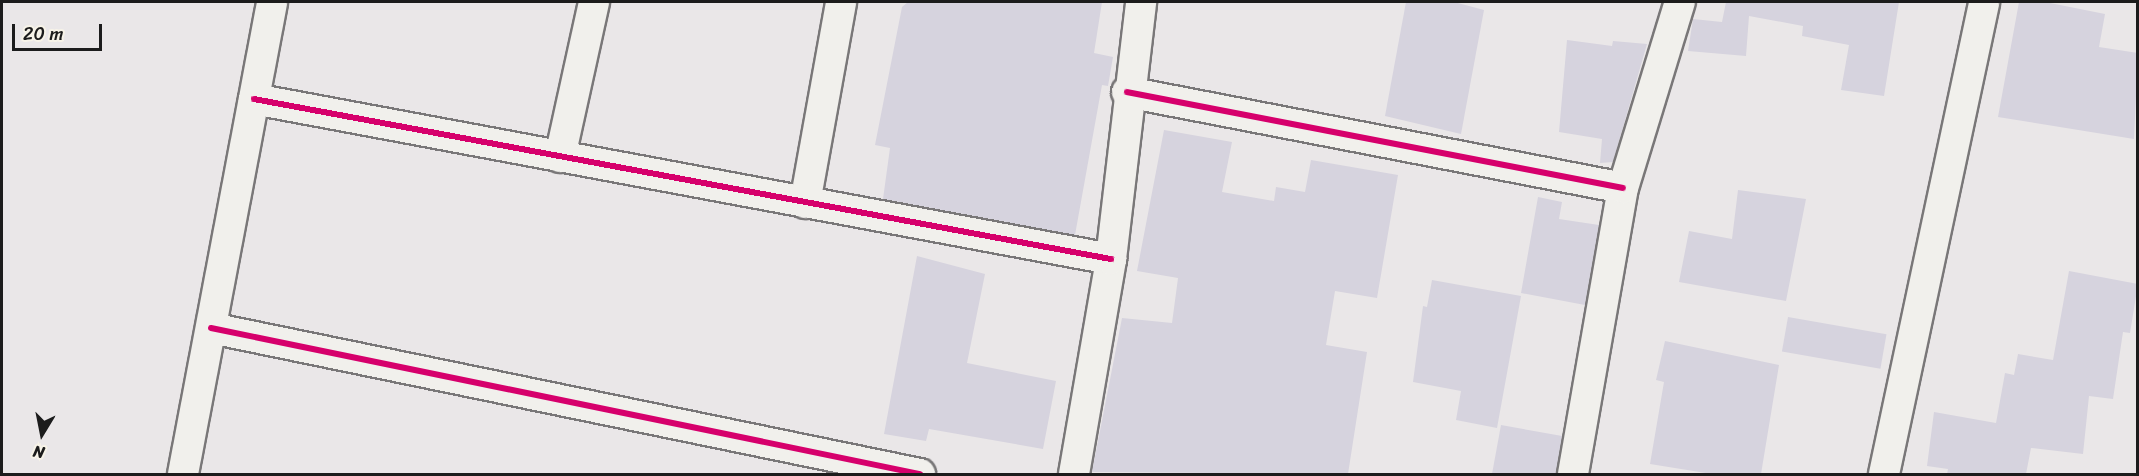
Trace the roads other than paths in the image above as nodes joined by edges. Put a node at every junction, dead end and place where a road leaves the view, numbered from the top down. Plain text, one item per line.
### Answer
1 (272, 2) edge
2 (594, 2) edge
3 (841, 2) edge
4 (1141, 2) edge
5 (1680, 2) edge
6 (1984, 2) edge
7 (1127, 92) junction
8 (254, 99) junction
9 (560, 157) junction
10 (1623, 188) junction
11 (805, 203) junction
12 (1111, 259) junction
13 (211, 328) junction
14 (183, 474) edge
15 (920, 474) edge
16 (1074, 474) edge
17 (1573, 474) edge
18 (1884, 474) edge

1 - 8 street
2 - 9 street
3 - 11 street
4 - 7 street
5 - 10 street
6 - 18 street
7 - 10 street
7 - 12 street
8 - 9 street
8 - 13 street
9 - 11 street
10 - 17 street
11 - 12 street
12 - 16 street
13 - 14 street
13 - 15 street

